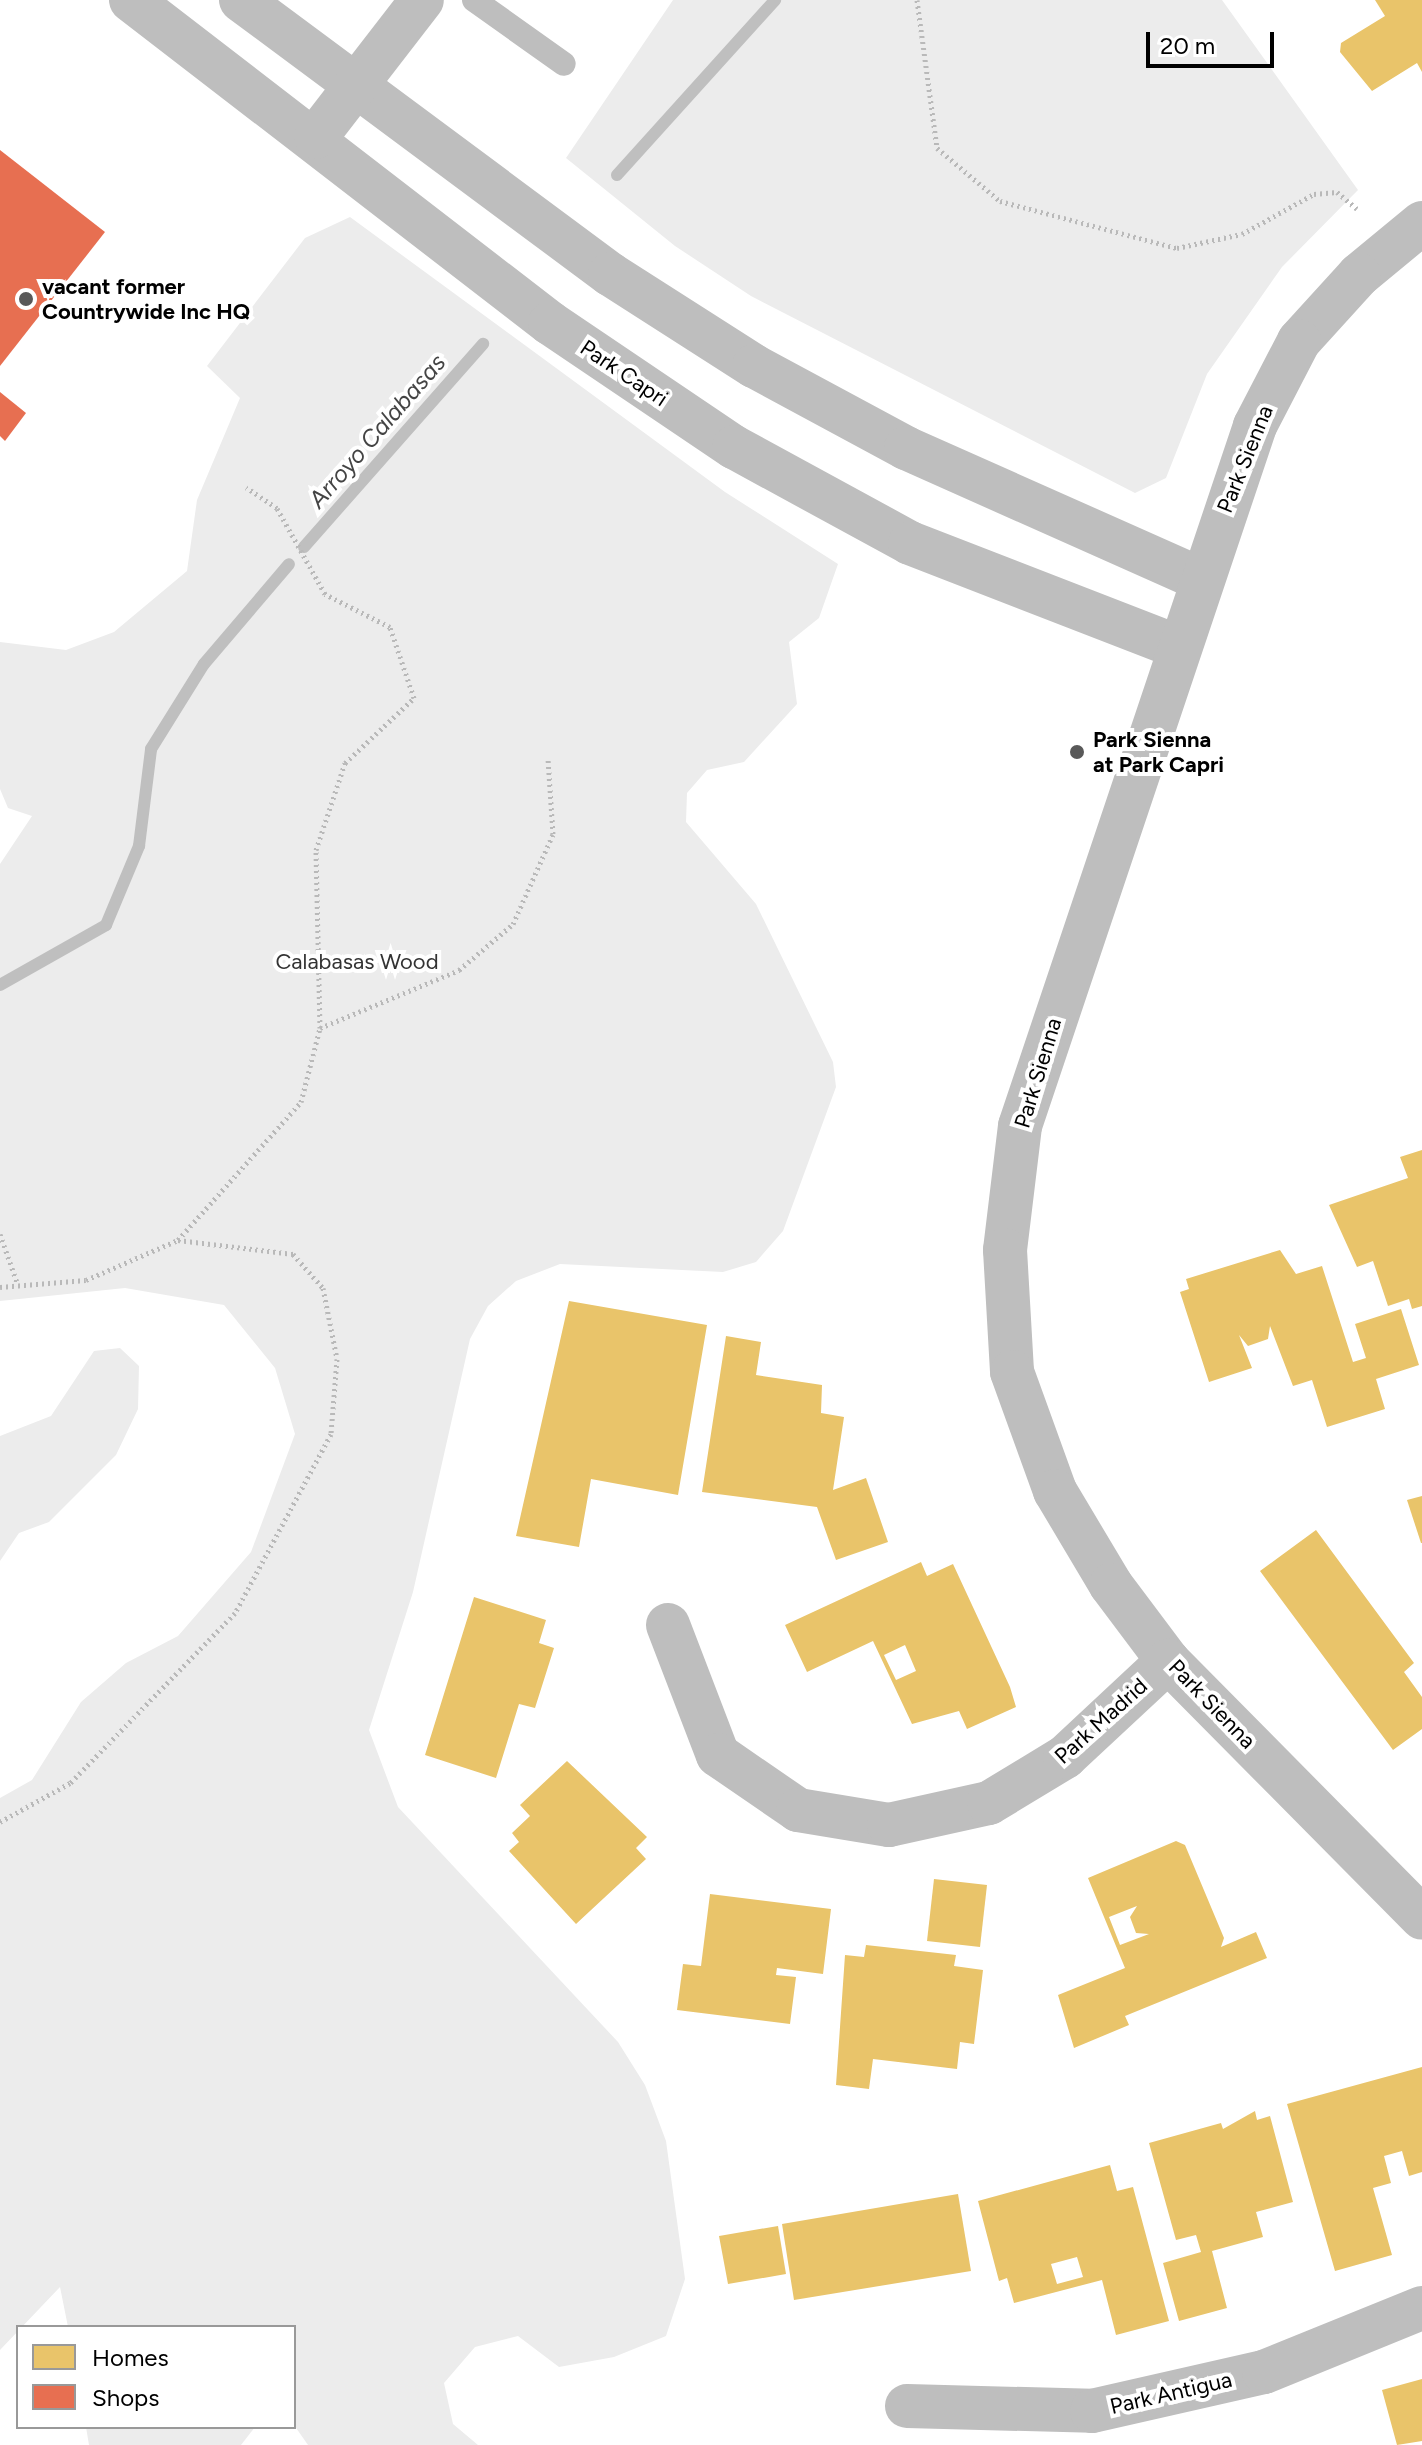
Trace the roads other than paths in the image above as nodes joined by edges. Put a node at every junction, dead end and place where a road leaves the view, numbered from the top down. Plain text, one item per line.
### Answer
1 (131, 0) edge
2 (241, 0) edge
3 (422, 0) edge
4 (474, 0) edge
5 (564, 64) dead end
6 (353, 86) junction
7 (316, 137) junction
8 (1422, 223) edge
9 (1198, 578) junction
10 (1176, 646) junction
11 (668, 1625) dead end
12 (1168, 1661) junction
13 (1415, 1898) edge
14 (1422, 2308) edge
15 (907, 2406) dead end

1 - 7 street, Park Capri
2 - 6 street
3 - 6 street
4 - 5 lane
6 - 7 street
6 - 9 street
7 - 10 street, Park Capri
8 - 9 street, Park Sienna
9 - 10 street, Park Sienna
10 - 12 street, Park Sienna
11 - 12 street, Park Madrid
12 - 13 street, Park Sienna
14 - 15 street, Park Antigua

